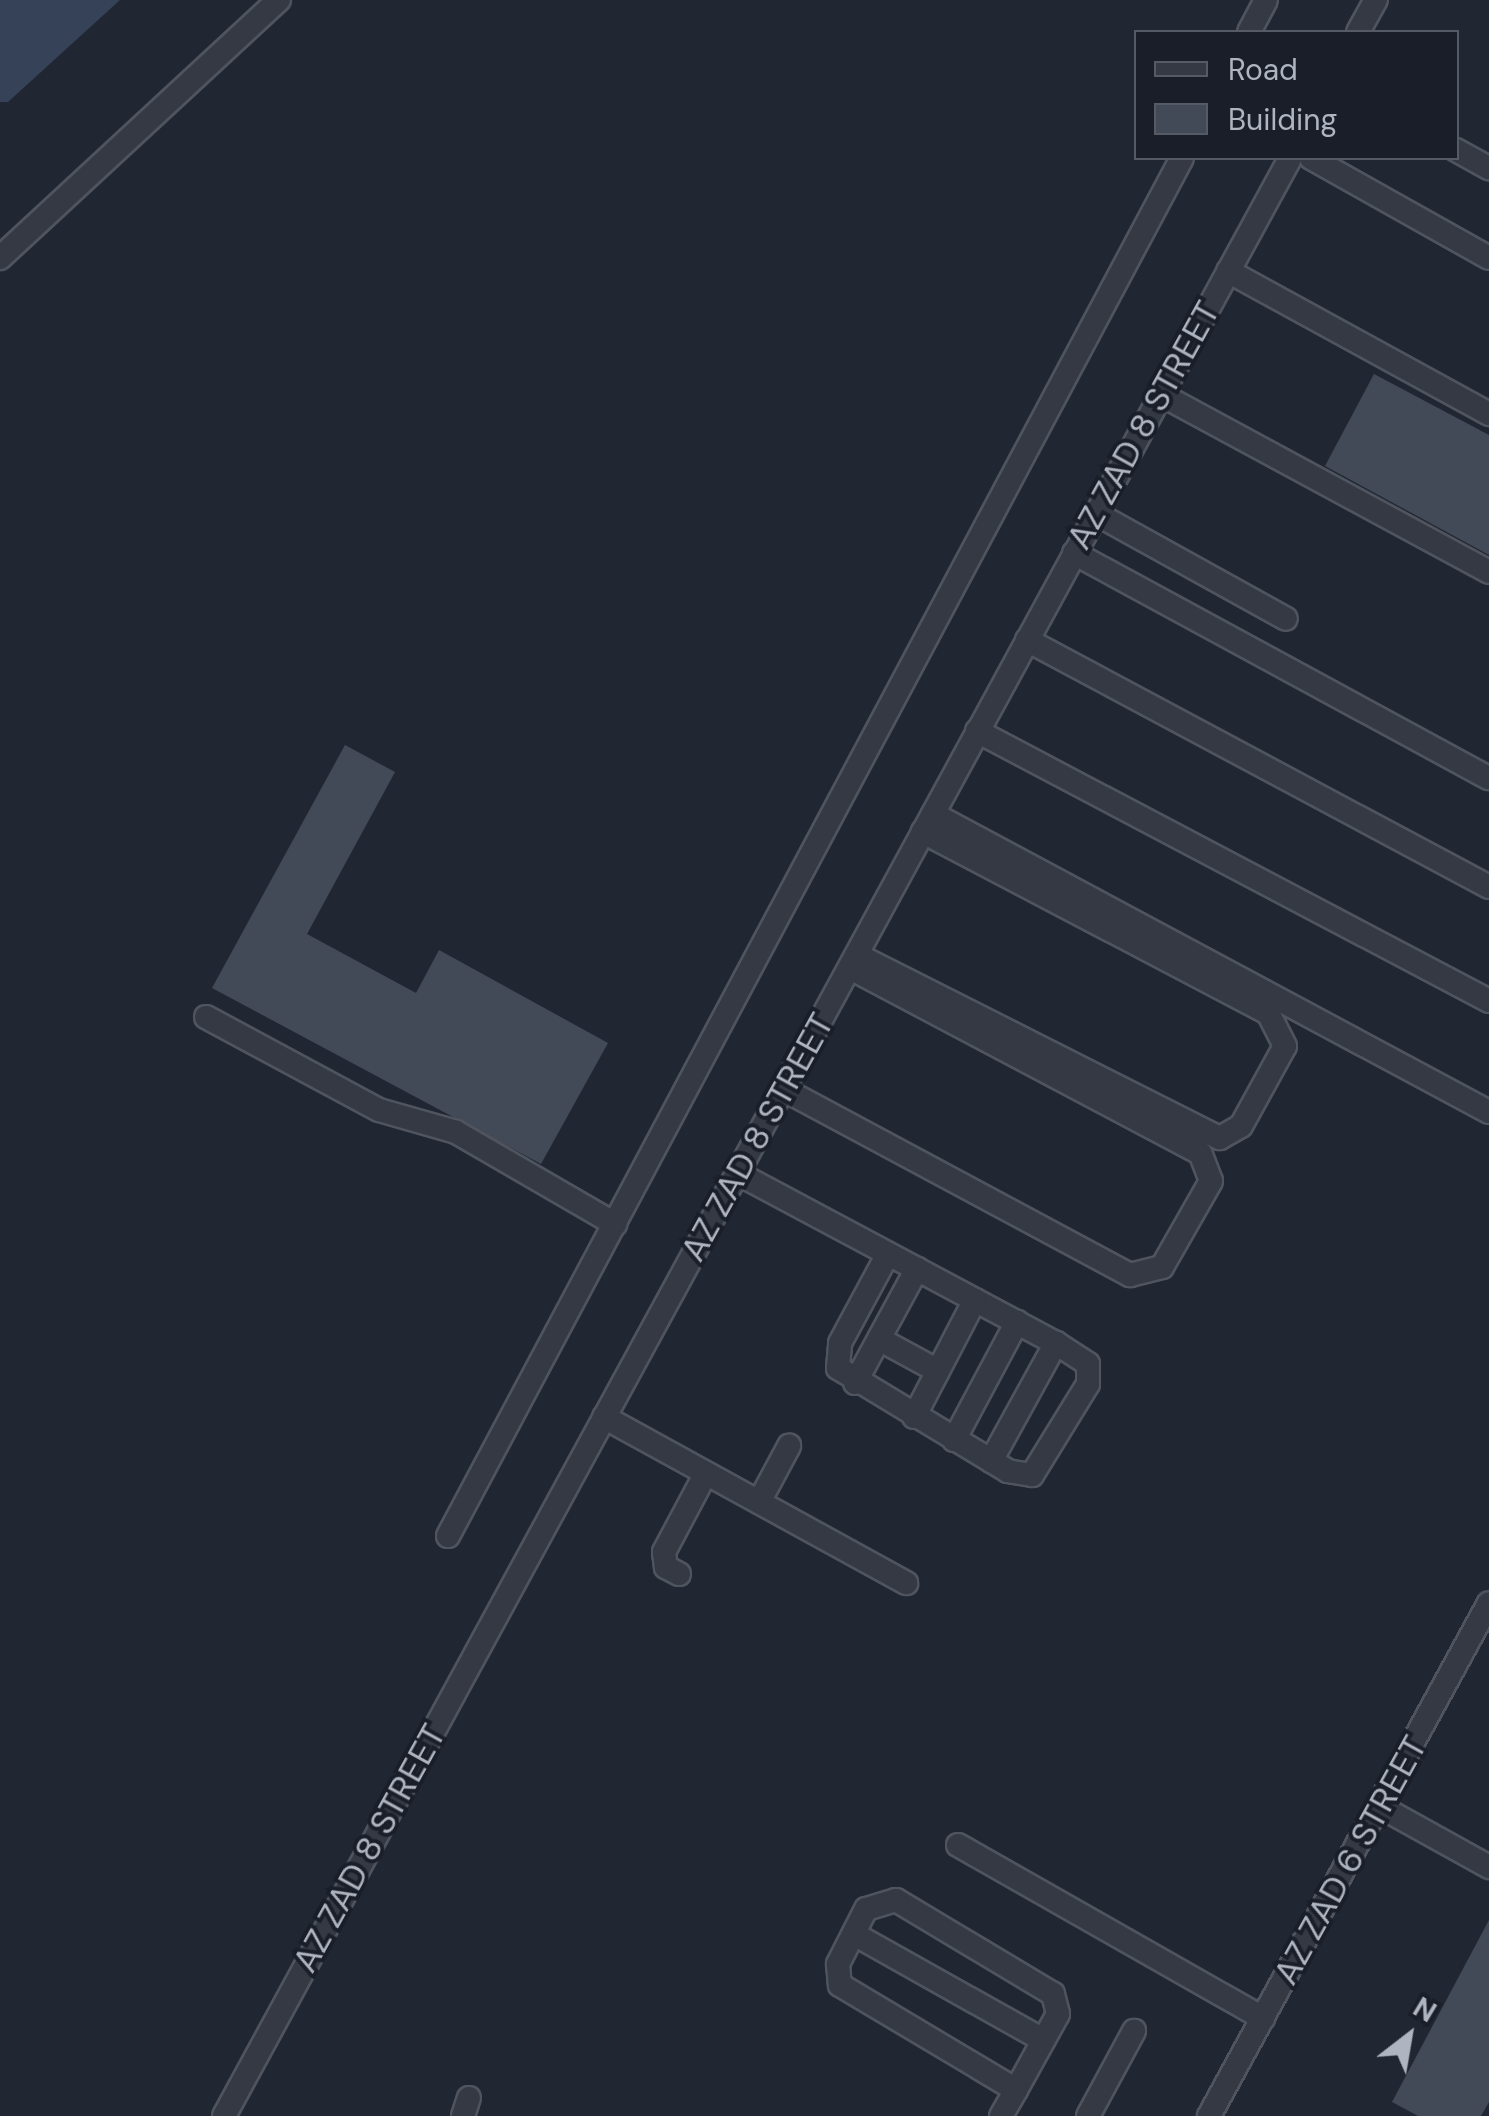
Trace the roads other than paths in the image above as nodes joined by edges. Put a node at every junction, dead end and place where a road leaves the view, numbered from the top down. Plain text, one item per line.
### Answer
1 (279, 0) edge
2 (1266, 0) edge
3 (1376, 0) edge
4 (1250, 30) edge
5 (1359, 30) edge
6 (1459, 152) edge
7 (1181, 160) edge
8 (1289, 160) edge
9 (1315, 160) edge
10 (1489, 168) edge
11 (0, 258) edge
12 (1489, 258) edge
13 (1228, 271) junction
14 (1160, 394) junction
15 (1489, 414) edge
16 (1095, 513) junction
17 (1074, 553) junction
18 (1489, 572) edge
19 (1286, 619) dead end
20 (1027, 640) junction
21 (977, 731) junction
22 (1489, 778) edge
23 (928, 823) junction
24 (1489, 886) edge
25 (853, 961) junction
26 (1489, 1002) edge
27 (206, 1017) dead end
28 (783, 1089) junction
29 (1489, 1112) edge
30 (737, 1173) junction
31 (615, 1224) junction
32 (888, 1254) junction
33 (917, 1269) junction
34 (975, 1300) junction
35 (1016, 1322) junction
36 (879, 1339) junction
37 (1056, 1343) junction
38 (938, 1371) junction
39 (856, 1383) junction
40 (604, 1417) junction
41 (914, 1417) junction
42 (954, 1440) junction
43 (788, 1446) dead end
44 (991, 1461) junction
45 (706, 1473) junction
46 (758, 1502) junction
47 (448, 1536) dead end
48 (679, 1574) dead end
49 (906, 1583) dead end
50 (1489, 1602) edge
51 (1379, 1806) junction
52 (958, 1845) dead end
53 (1489, 1867) edge
54 (854, 1934) junction
55 (1263, 2018) junction
56 (1134, 2031) dead end
57 (1044, 2040) junction
58 (1009, 2086) junction
59 (224, 2116) edge
60 (985, 2116) edge
61 (1001, 2116) edge
62 (1088, 2116) edge
63 (1210, 2116) edge

1 - 11 street
2 - 4 street
3 - 5 street
6 - 10 street
7 - 31 street
8 - 13 street, AZ ZAD 8 STREET
9 - 12 street
13 - 14 street, AZ ZAD 8 STREET
13 - 15 street
14 - 16 street, AZ ZAD 8 STREET
14 - 18 street
16 - 17 street, AZ ZAD 8 STREET
16 - 19 street
17 - 20 street, AZ ZAD 8 STREET
17 - 22 street
20 - 21 street, AZ ZAD 8 STREET
20 - 24 street
21 - 23 street, AZ ZAD 8 STREET
21 - 26 street
23 - 25 street, AZ ZAD 8 STREET
23 - 25 street
23 - 29 street
25 - 28 street, AZ ZAD 8 STREET
25 - 28 street
27 - 31 street
28 - 30 street, AZ ZAD 8 STREET
30 - 32 street
30 - 40 street, AZ ZAD 8 STREET
31 - 47 street
32 - 33 street
32 - 39 street
33 - 34 street
33 - 36 street
34 - 35 street
34 - 38 street
35 - 37 street
35 - 42 street
36 - 38 street
36 - 39 street
37 - 44 street
37 - 44 street
38 - 41 street
39 - 41 street
40 - 45 street
40 - 59 street, AZ ZAD 8 STREET
41 - 42 street
42 - 44 street
43 - 46 street
45 - 46 street
45 - 48 street
46 - 49 street
50 - 51 street, AZ ZAD 6 STREET
51 - 53 street
51 - 55 street, AZ ZAD 6 STREET
52 - 55 street
54 - 57 street
54 - 57 street
54 - 58 street
55 - 63 street, AZ ZAD 6 STREET
56 - 62 street
57 - 58 street
58 - 60 street
58 - 61 street

